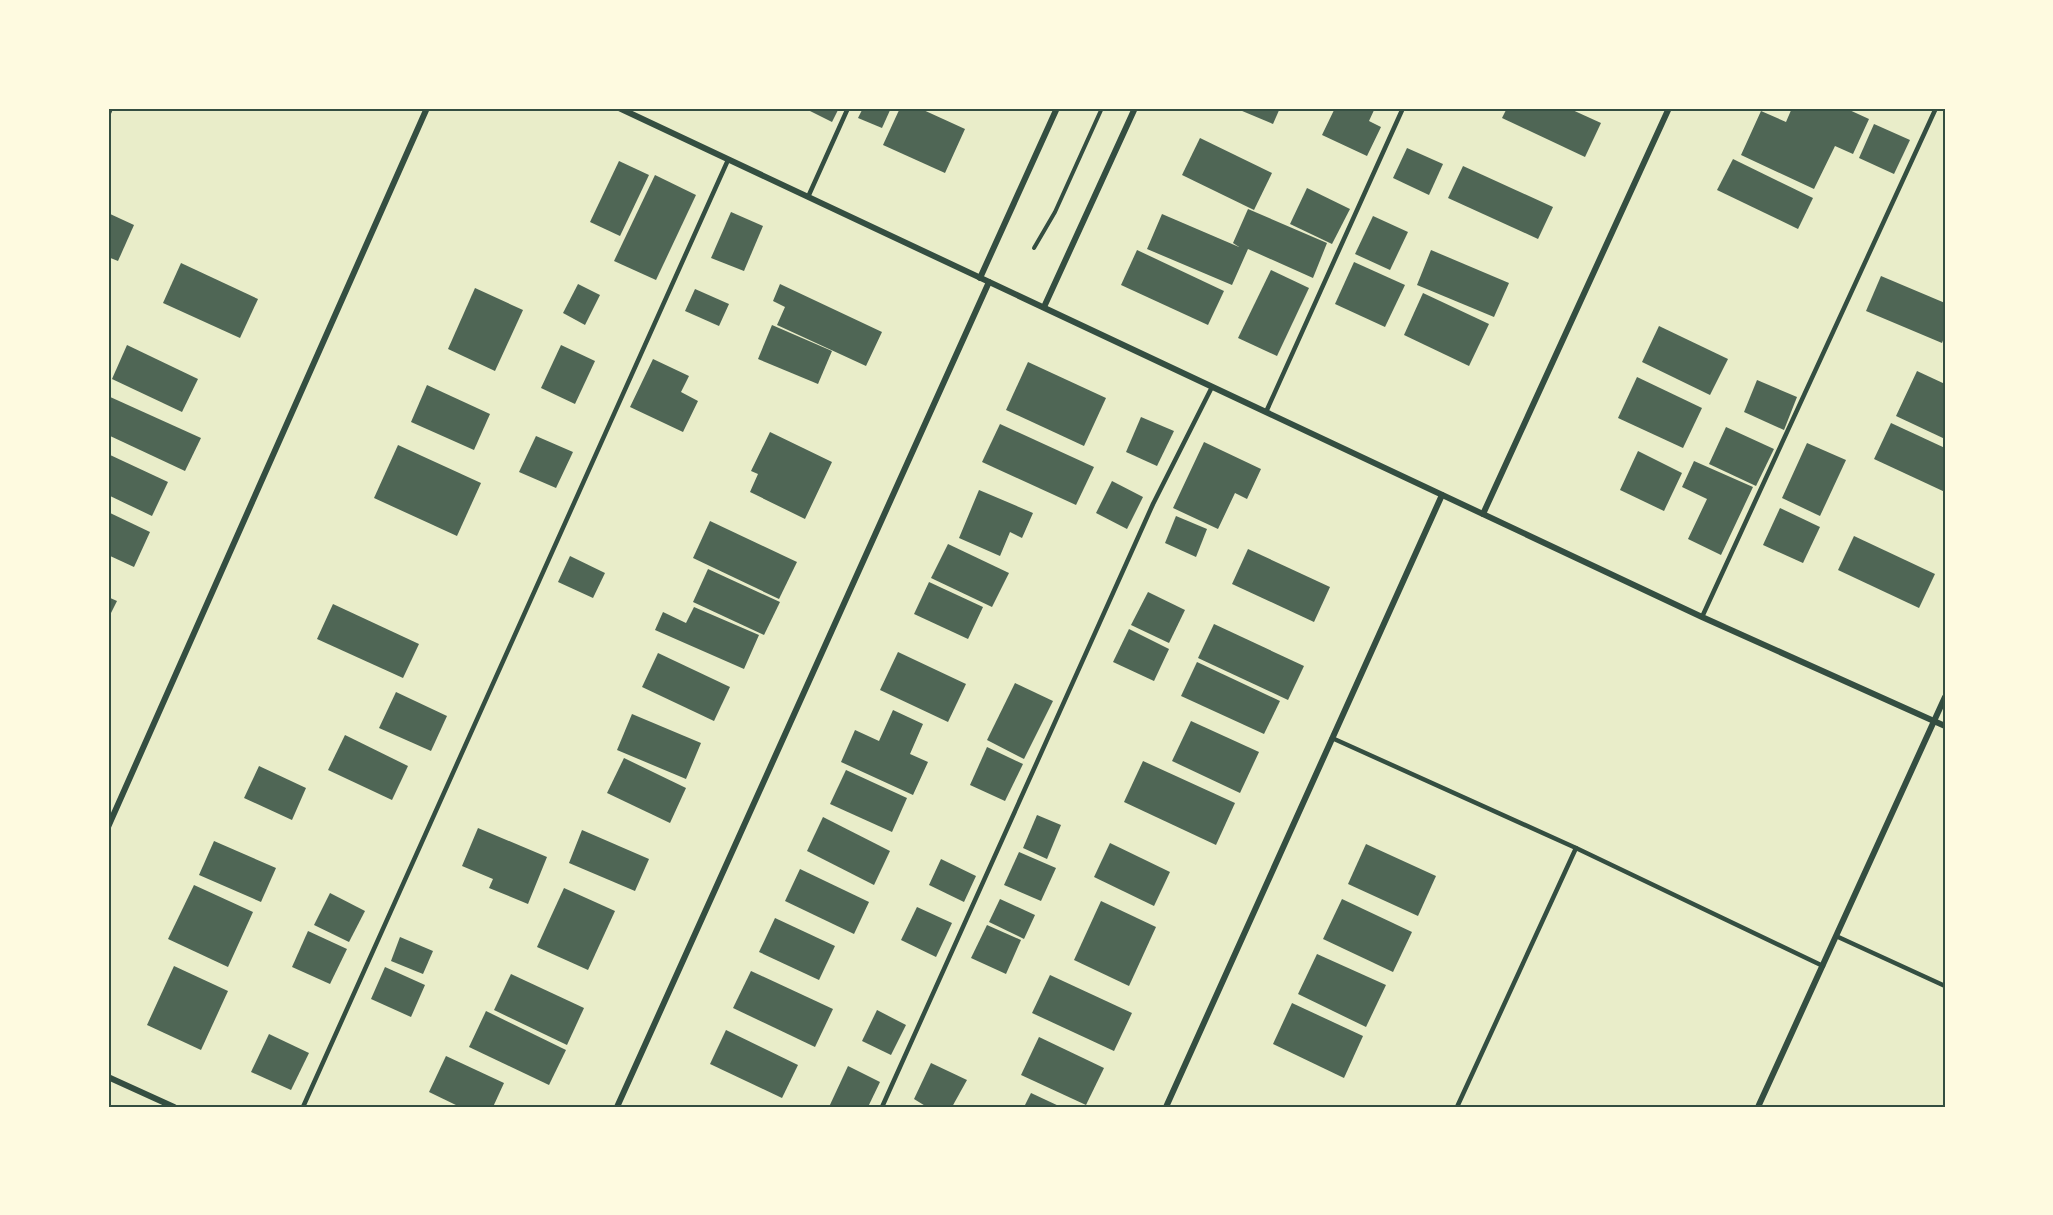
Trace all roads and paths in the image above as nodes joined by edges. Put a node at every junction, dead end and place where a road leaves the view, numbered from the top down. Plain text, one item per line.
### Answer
1 (111, 108) edge
2 (427, 108) edge
3 (619, 108) edge
4 (639, 108) edge
5 (848, 108) edge
6 (1057, 108) edge
7 (1102, 108) edge
8 (1135, 108) edge
9 (1403, 108) edge
10 (1669, 108) edge
11 (1936, 108) edge
12 (108, 115) edge
13 (635, 116) junction
14 (728, 160) junction
15 (808, 197) junction
16 (1034, 248) dead end
17 (980, 278) junction
18 (988, 282) junction
19 (1044, 308) junction
20 (1212, 387) junction
21 (1266, 412) junction
22 (1442, 495) junction
23 (1483, 514) junction
24 (1702, 617) junction
25 (1945, 697) edge
26 (1934, 720) junction
27 (1945, 726) edge
28 (1332, 738) junction
29 (108, 827) edge
30 (1576, 848) junction
31 (1836, 936) junction
32 (1823, 966) junction
33 (1945, 986) edge
34 (108, 1077) edge
35 (174, 1107) edge
36 (303, 1107) edge
37 (617, 1107) edge
38 (882, 1107) edge
39 (1166, 1107) edge
40 (1457, 1107) edge
41 (1758, 1107) edge

1 - 12 lane
2 - 29 street
3 - 13 street
4 - 13 street
5 - 15 lane
6 - 17 street
7 - 16 path
8 - 19 street
9 - 21 lane
10 - 23 street
11 - 24 lane
13 - 14 street
14 - 15 street
14 - 36 lane
15 - 17 street
17 - 18 street
18 - 19 street
18 - 37 street
19 - 20 street
20 - 21 street
20 - 38 lane
21 - 22 street
22 - 23 street
22 - 28 street
23 - 24 street
24 - 26 street
25 - 26 street
26 - 27 street
26 - 31 street
28 - 30 lane
28 - 39 street
30 - 32 lane
30 - 40 lane
31 - 32 street
31 - 33 lane
32 - 41 street
34 - 35 street

